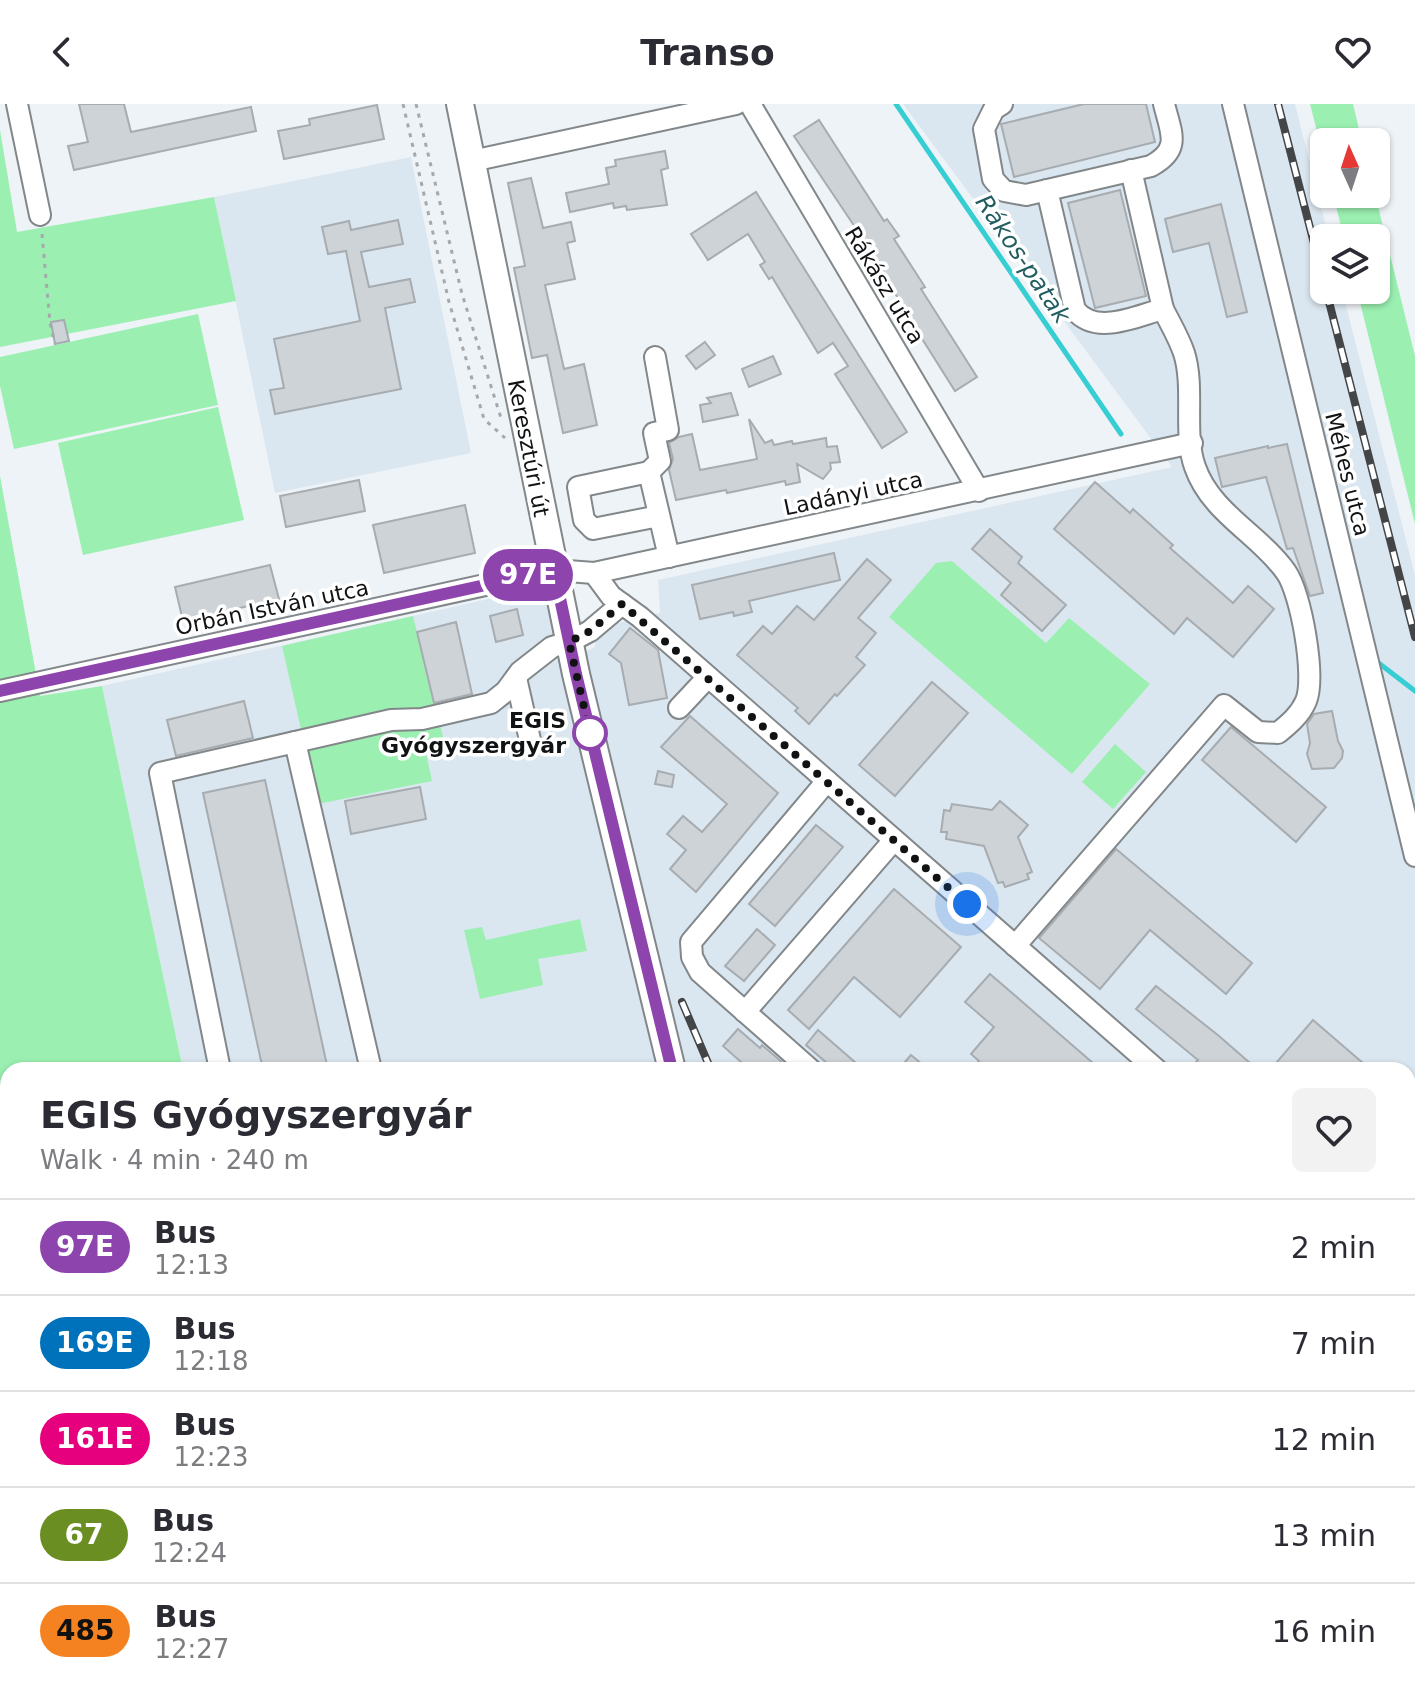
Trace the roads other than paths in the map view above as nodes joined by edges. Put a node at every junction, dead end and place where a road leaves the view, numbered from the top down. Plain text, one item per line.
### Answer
1 (17, 104) edge
2 (460, 104) edge
3 (736, 104) edge
4 (750, 104) edge
5 (1002, 104) edge
6 (1164, 104) edge
7 (1233, 104) edge
8 (472, 161) junction
9 (1131, 170) junction
10 (1047, 190) junction
11 (40, 215) road end
12 (1163, 309) junction
13 (655, 357) dead end
14 (1192, 443) junction
15 (649, 472) junction
16 (979, 491) junction
17 (659, 516) junction
18 (669, 557) junction
19 (554, 570) junction
20 (594, 573) junction
21 (622, 604) junction
22 (569, 642) junction
23 (708, 677) junction
24 (511, 684) junction
25 (0, 691) edge
26 (679, 708) dead end
27 (295, 742) junction
28 (524, 742) dead end
29 (827, 781) junction
30 (894, 840) junction
31 (1415, 856) edge
32 (1015, 946) junction
33 (745, 1012) junction
34 (218, 1062) edge
35 (369, 1062) edge
36 (670, 1062) edge
37 (802, 1062) edge
38 (1148, 1062) edge

1 - 11 street
2 - 8 main road, Keresztúri út
3 - 8 street
4 - 16 street, Rákász utca
5 - 10 street
6 - 9 street
7 - 31 street, Méhes utca
8 - 19 main road, Keresztúri út
9 - 10 street
9 - 12 street
10 - 12 street
12 - 14 street
13 - 15 street
14 - 16 street, Ladányi utca
14 - 32 street
15 - 17 street
15 - 17 street
16 - 18 street, Ladányi utca
17 - 18 street
18 - 20 street, Ladányi utca
19 - 20 street, Ladányi utca
19 - 22 main road, Keresztúri út
19 - 25 street, Orbán István utca
20 - 21 street
21 - 22 street
21 - 23 street
22 - 24 street
22 - 36 main road, Keresztúri út
23 - 26 street
23 - 29 street
24 - 27 street
24 - 28 street
27 - 34 street
27 - 35 street
29 - 30 street
29 - 33 street
30 - 32 street
30 - 33 street
32 - 38 street
33 - 37 street

